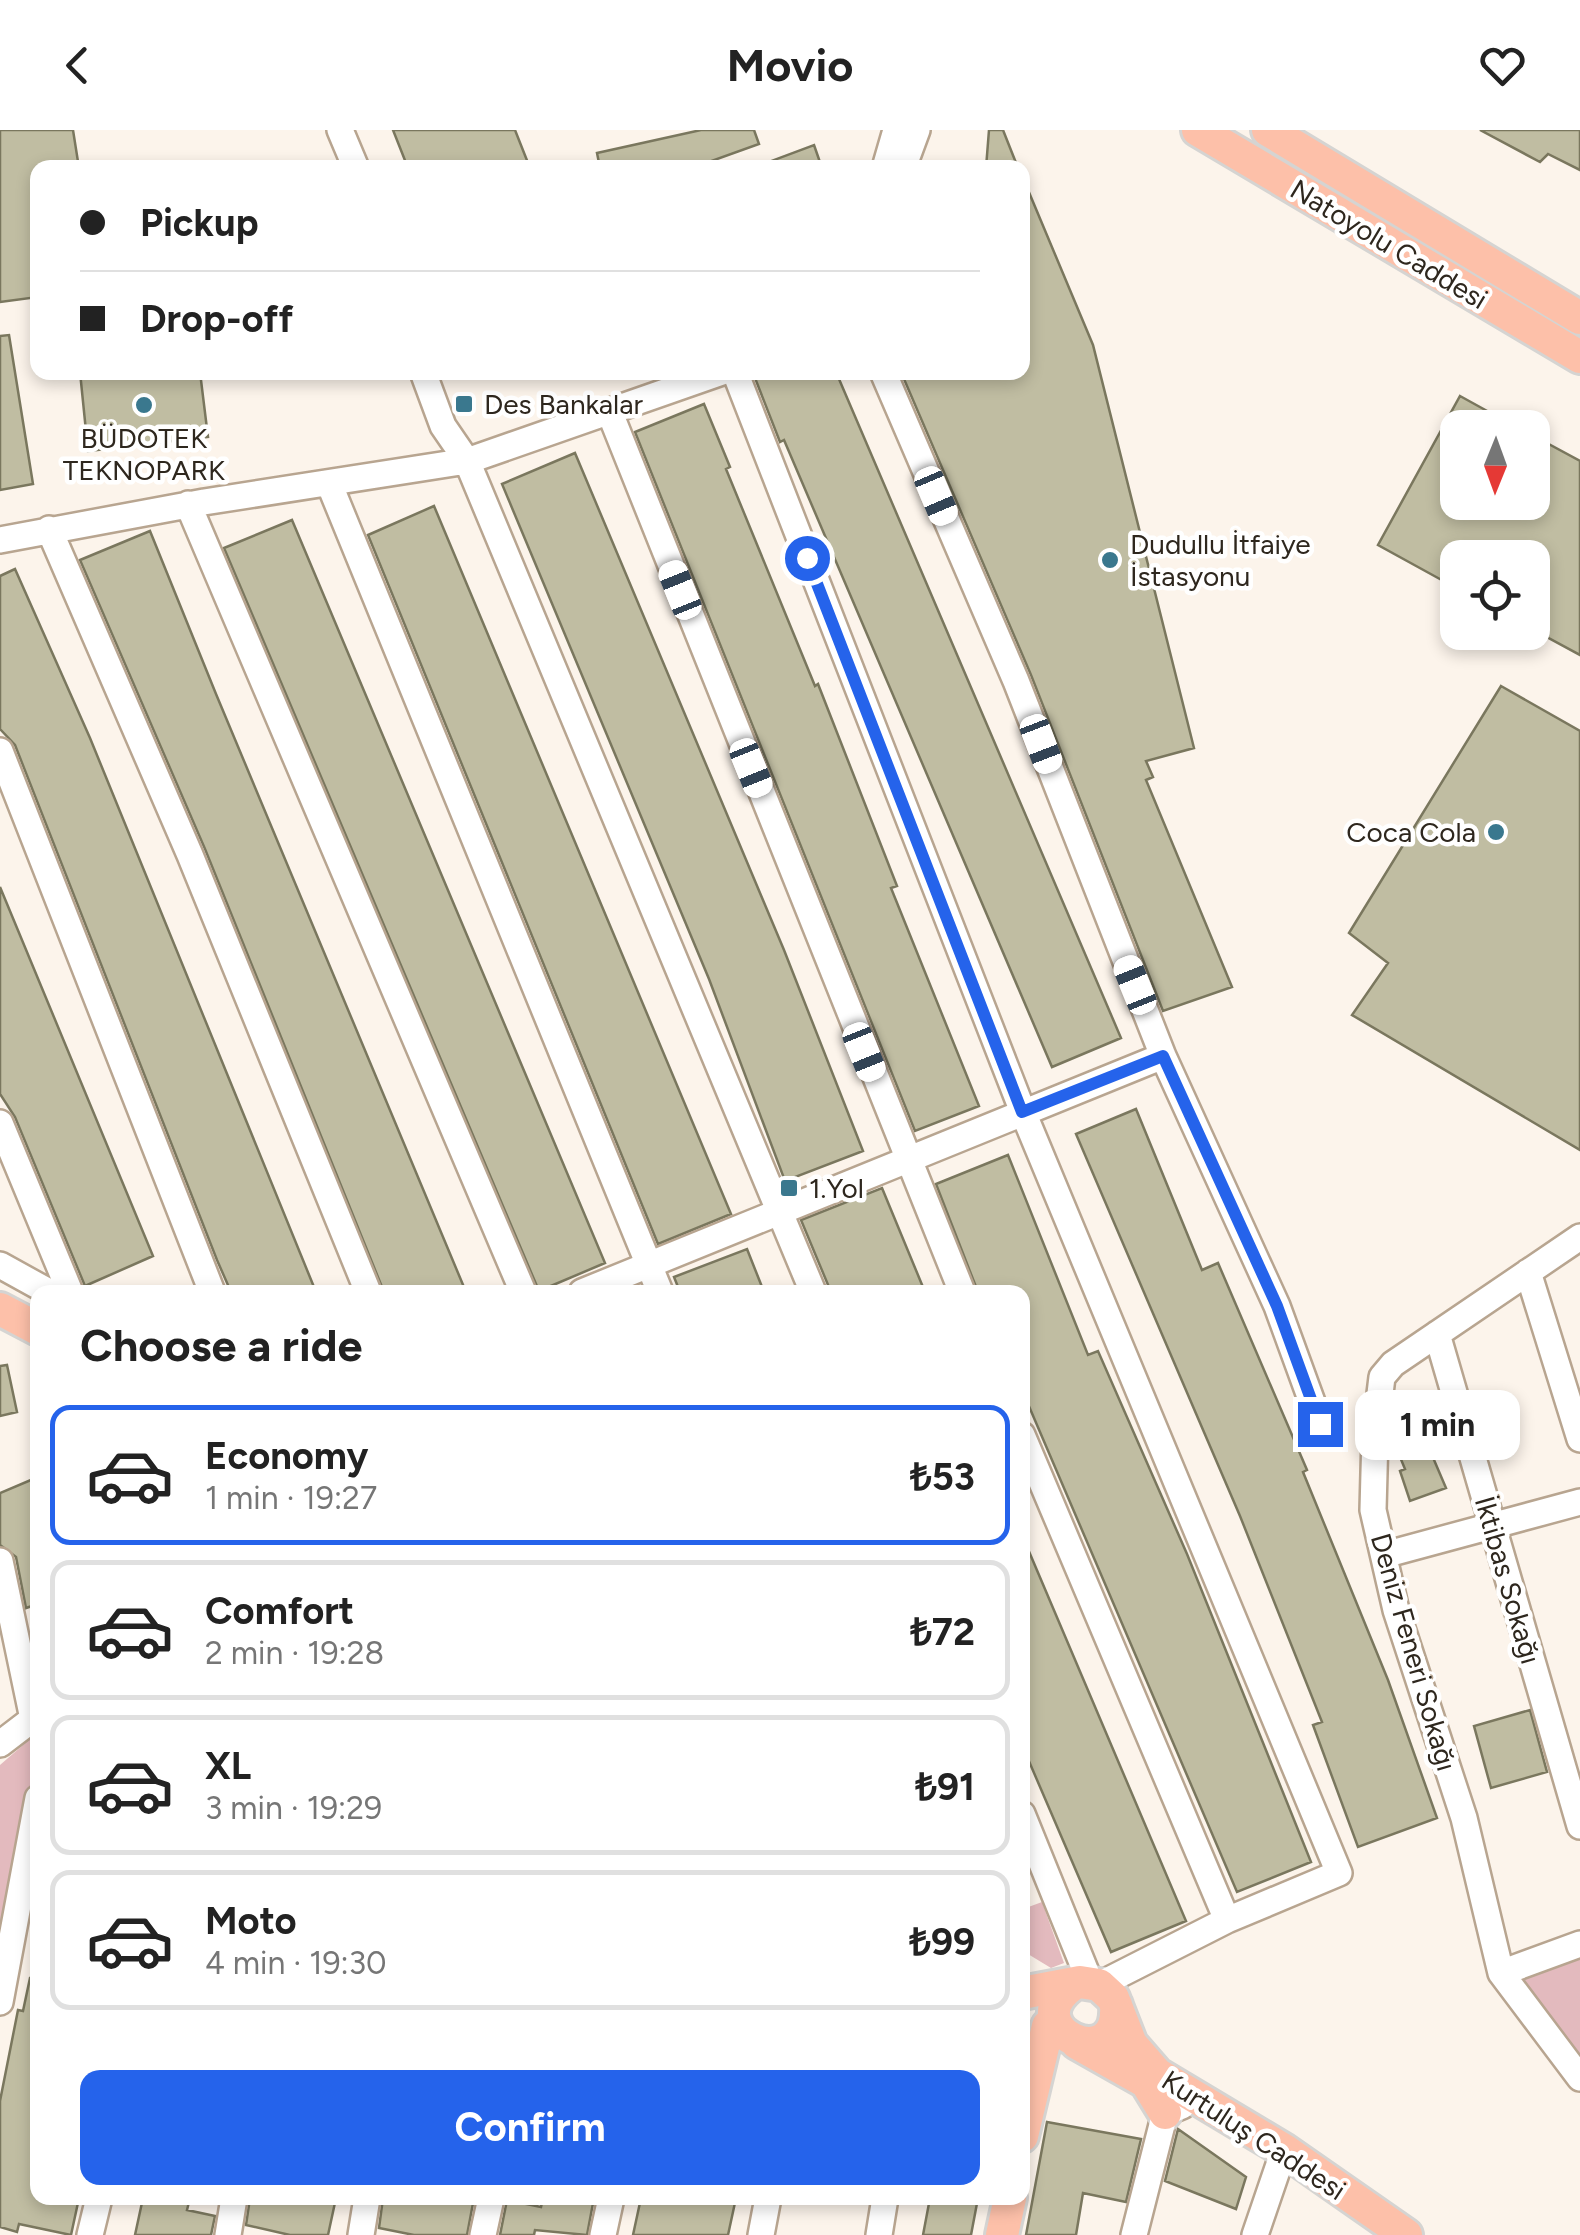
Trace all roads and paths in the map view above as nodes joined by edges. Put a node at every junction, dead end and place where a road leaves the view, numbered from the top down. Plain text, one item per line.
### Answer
1 (329, 130) edge
2 (340, 130) edge
3 (896, 130) edge
4 (917, 130) edge
5 (1198, 130) edge
6 (1268, 130) edge
7 (347, 160) edge
8 (349, 160) edge
9 (887, 160) edge
10 (906, 160) edge
11 (1580, 318) edge
12 (1580, 357) edge
13 (427, 380) edge
14 (445, 380) edge
15 (700, 380) edge
16 (738, 380) edge
17 (886, 380) edge
18 (610, 413) junction
19 (467, 461) junction
20 (329, 483) junction
21 (188, 504) junction
22 (49, 529) junction
23 (0, 540) edge
24 (0, 751) edge
25 (1163, 1056) junction
26 (1022, 1112) junction
27 (0, 1122) edge
28 (906, 1159) junction
29 (780, 1211) junction
30 (1580, 1237) edge
31 (0, 1265) edge
32 (649, 1265) junction
33 (1528, 1272) junction
34 (36, 1285) edge
35 (67, 1285) edge
36 (209, 1285) edge
37 (365, 1285) edge
38 (521, 1285) edge
39 (599, 1285) edge
40 (657, 1285) edge
41 (810, 1285) edge
42 (959, 1285) edge
43 (0, 1309) edge
44 (30, 1325) edge
45 (1437, 1334) junction
46 (1320, 1424) dead end
47 (1580, 1439) edge
48 (1030, 1455) edge
49 (1580, 1502) edge
50 (1491, 1523) junction
51 (1384, 1555) junction
52 (0, 1561) edge
53 (30, 1695) edge
54 (30, 1721) edge
55 (0, 1744) edge
56 (1580, 1826) edge
57 (30, 1841) edge
58 (1030, 1852) edge
59 (1227, 1920) junction
60 (1580, 1944) edge
61 (1501, 1973) junction
62 (0, 2002) edge
63 (1062, 2003) edge
64 (1580, 2078) edge
65 (1209, 2106) junction
66 (1030, 2109) edge
67 (1165, 2113) junction
68 (1284, 2150) junction
69 (97, 2205) edge
70 (233, 2205) edge
71 (367, 2205) edge
72 (489, 2205) edge
73 (609, 2205) edge
74 (766, 2205) edge
75 (884, 2205) edge
76 (1008, 2205) edge
77 (90, 2235) edge
78 (228, 2235) edge
79 (361, 2235) edge
80 (483, 2235) edge
81 (603, 2235) edge
82 (760, 2235) edge
83 (879, 2235) edge
84 (1002, 2235) edge
85 (1134, 2235) edge
86 (1255, 2235) edge
87 (1406, 2235) edge

1 - 7 street
2 - 8 street
3 - 9 street
4 - 10 street
5 - 12 main road, Natoyolu Caddesi
6 - 11 main road, Natoyolu Caddesi
13 - 19 street
14 - 19 street
15 - 18 street
16 - 26 street
17 - 25 street
18 - 19 street
18 - 28 street
19 - 20 street
19 - 29 street
20 - 21 street
20 - 32 street
21 - 22 street
21 - 38 street
22 - 23 street
22 - 37 street
24 - 36 street
25 - 26 street
25 - 46 street
26 - 28 street
26 - 59 street
27 - 35 street
28 - 29 street
28 - 42 street
29 - 32 street
29 - 41 street
30 - 33 street, Deniz Feneri Sokağı
31 - 34 street
32 - 39 street
32 - 40 street
33 - 45 street, Deniz Feneri Sokağı
33 - 47 street
43 - 44 main road
45 - 50 street, İktibas Sokağı
45 - 51 street, Deniz Feneri Sokağı
48 - 59 street
49 - 50 street
50 - 51 street
50 - 56 street, İktibas Sokağı
51 - 61 street, Deniz Feneri Sokağı
52 - 53 street
54 - 55 street
57 - 62 street
58 - 63 street
59 - 63 street
60 - 61 street
61 - 64 street, Deniz Feneri Sokağı
63 - 65 main road, Kurtuluş Caddesi
63 - 66 main road
63 - 67 main road
65 - 67 street
65 - 68 main road, Kurtuluş Caddesi
67 - 85 street
68 - 86 street
68 - 87 main road, Kurtuluş Caddesi
69 - 77 street
70 - 78 street
71 - 79 street
72 - 80 street
73 - 81 street
74 - 82 street
75 - 83 street
76 - 84 main road

